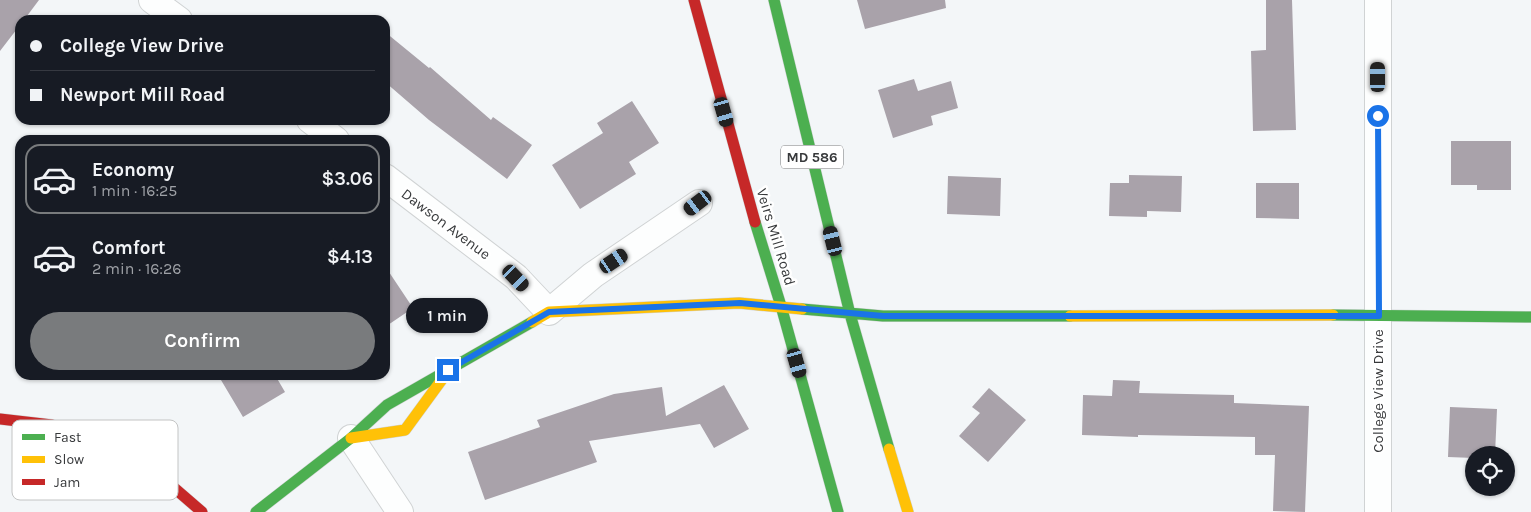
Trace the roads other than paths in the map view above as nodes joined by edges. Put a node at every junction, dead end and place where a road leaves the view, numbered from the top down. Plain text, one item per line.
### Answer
1 (152, 0) edge
2 (694, 0) edge
3 (774, 0) edge
4 (1378, 0) edge
5 (172, 15) edge
6 (316, 125) edge
7 (330, 135) edge
8 (390, 182) edge
9 (698, 203) dead end
10 (780, 306) junction
11 (549, 312) junction
12 (850, 314) junction
13 (1379, 316) junction
14 (1531, 317) edge
15 (448, 370) junction
16 (351, 438) junction
17 (178, 491) edge
18 (202, 512) edge
19 (256, 512) edge
20 (400, 512) edge
21 (838, 512) edge
22 (908, 512) edge
23 (1378, 512) edge

1 - 5 street
2 - 10 street, Veirs Mill Road
3 - 12 street, MD 586
4 - 13 street, College View Drive
6 - 7 street
8 - 11 street, Dawson Avenue
9 - 11 street
10 - 11 street
10 - 12 street
10 - 21 street, Veirs Mill Road
11 - 15 street
12 - 13 street
12 - 22 street, MD 586
13 - 14 street
13 - 23 street, College View Drive
15 - 16 street
15 - 16 street
16 - 19 street
16 - 20 street
17 - 18 street

